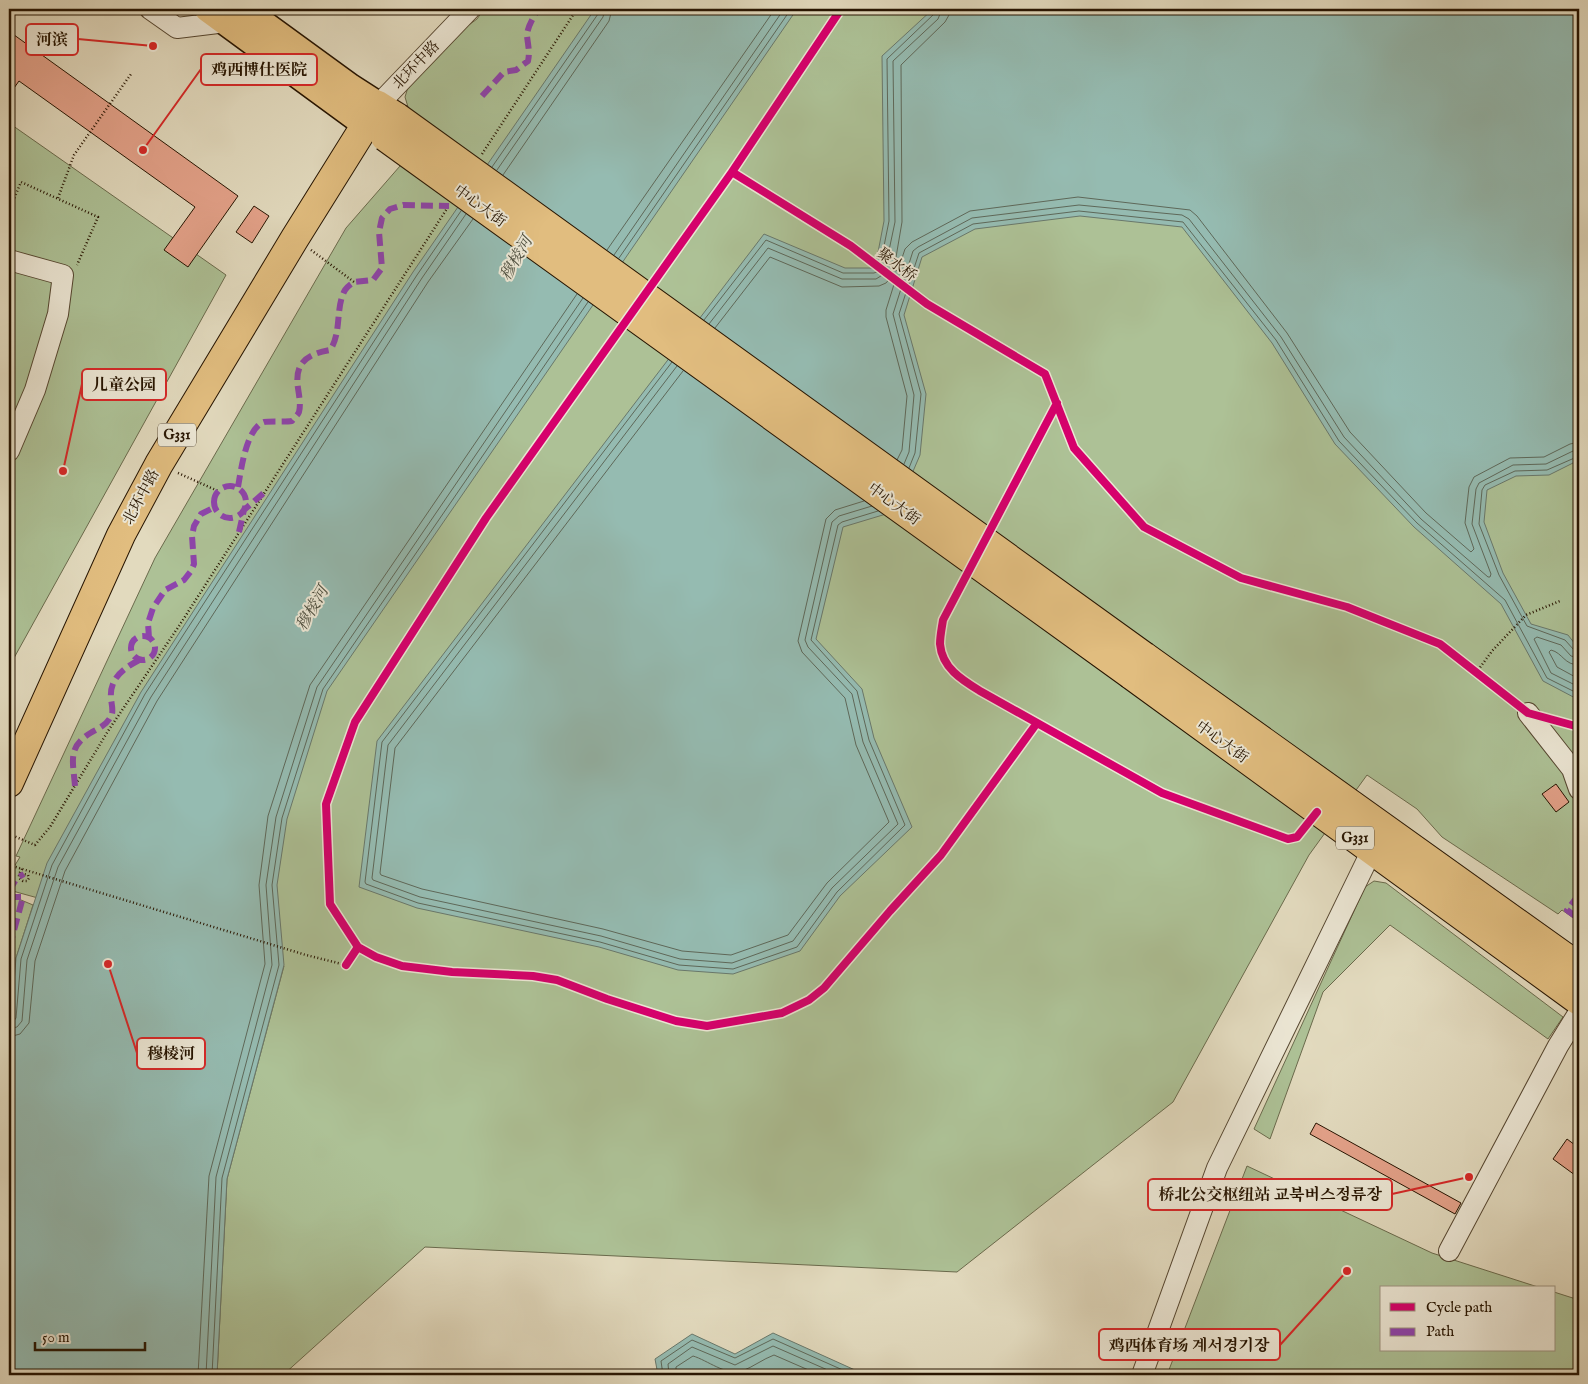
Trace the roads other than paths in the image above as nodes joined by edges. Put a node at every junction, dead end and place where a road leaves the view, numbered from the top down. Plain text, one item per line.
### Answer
1 (150, 9) edge
2 (470, 9) edge
3 (226, 13) edge
4 (381, 121) junction
5 (9, 260) edge
6 (9, 452) edge
7 (1138, 666) junction
8 (1528, 713) dead end
9 (9, 750) edge
10 (9, 784) edge
11 (1579, 789) edge
12 (1372, 850) junction
13 (1579, 967) edge
14 (1579, 1001) edge
15 (1579, 1012) edge
16 (1449, 1251) dead end
17 (1142, 1375) edge

1 - 3 street
2 - 4 street, 北环中路
3 - 4 main road, 中心大街
4 - 7 highway, 中心大街, bridge
4 - 9 highway, 北环中路 / G331
4 - 10 highway, 北环中路 / G331
5 - 6 street
7 - 12 highway, 中心大街 / G331
7 - 13 highway, 中心大街 / G331
8 - 11 street
12 - 14 highway, 中心大街 / G331
12 - 17 street
15 - 16 street

